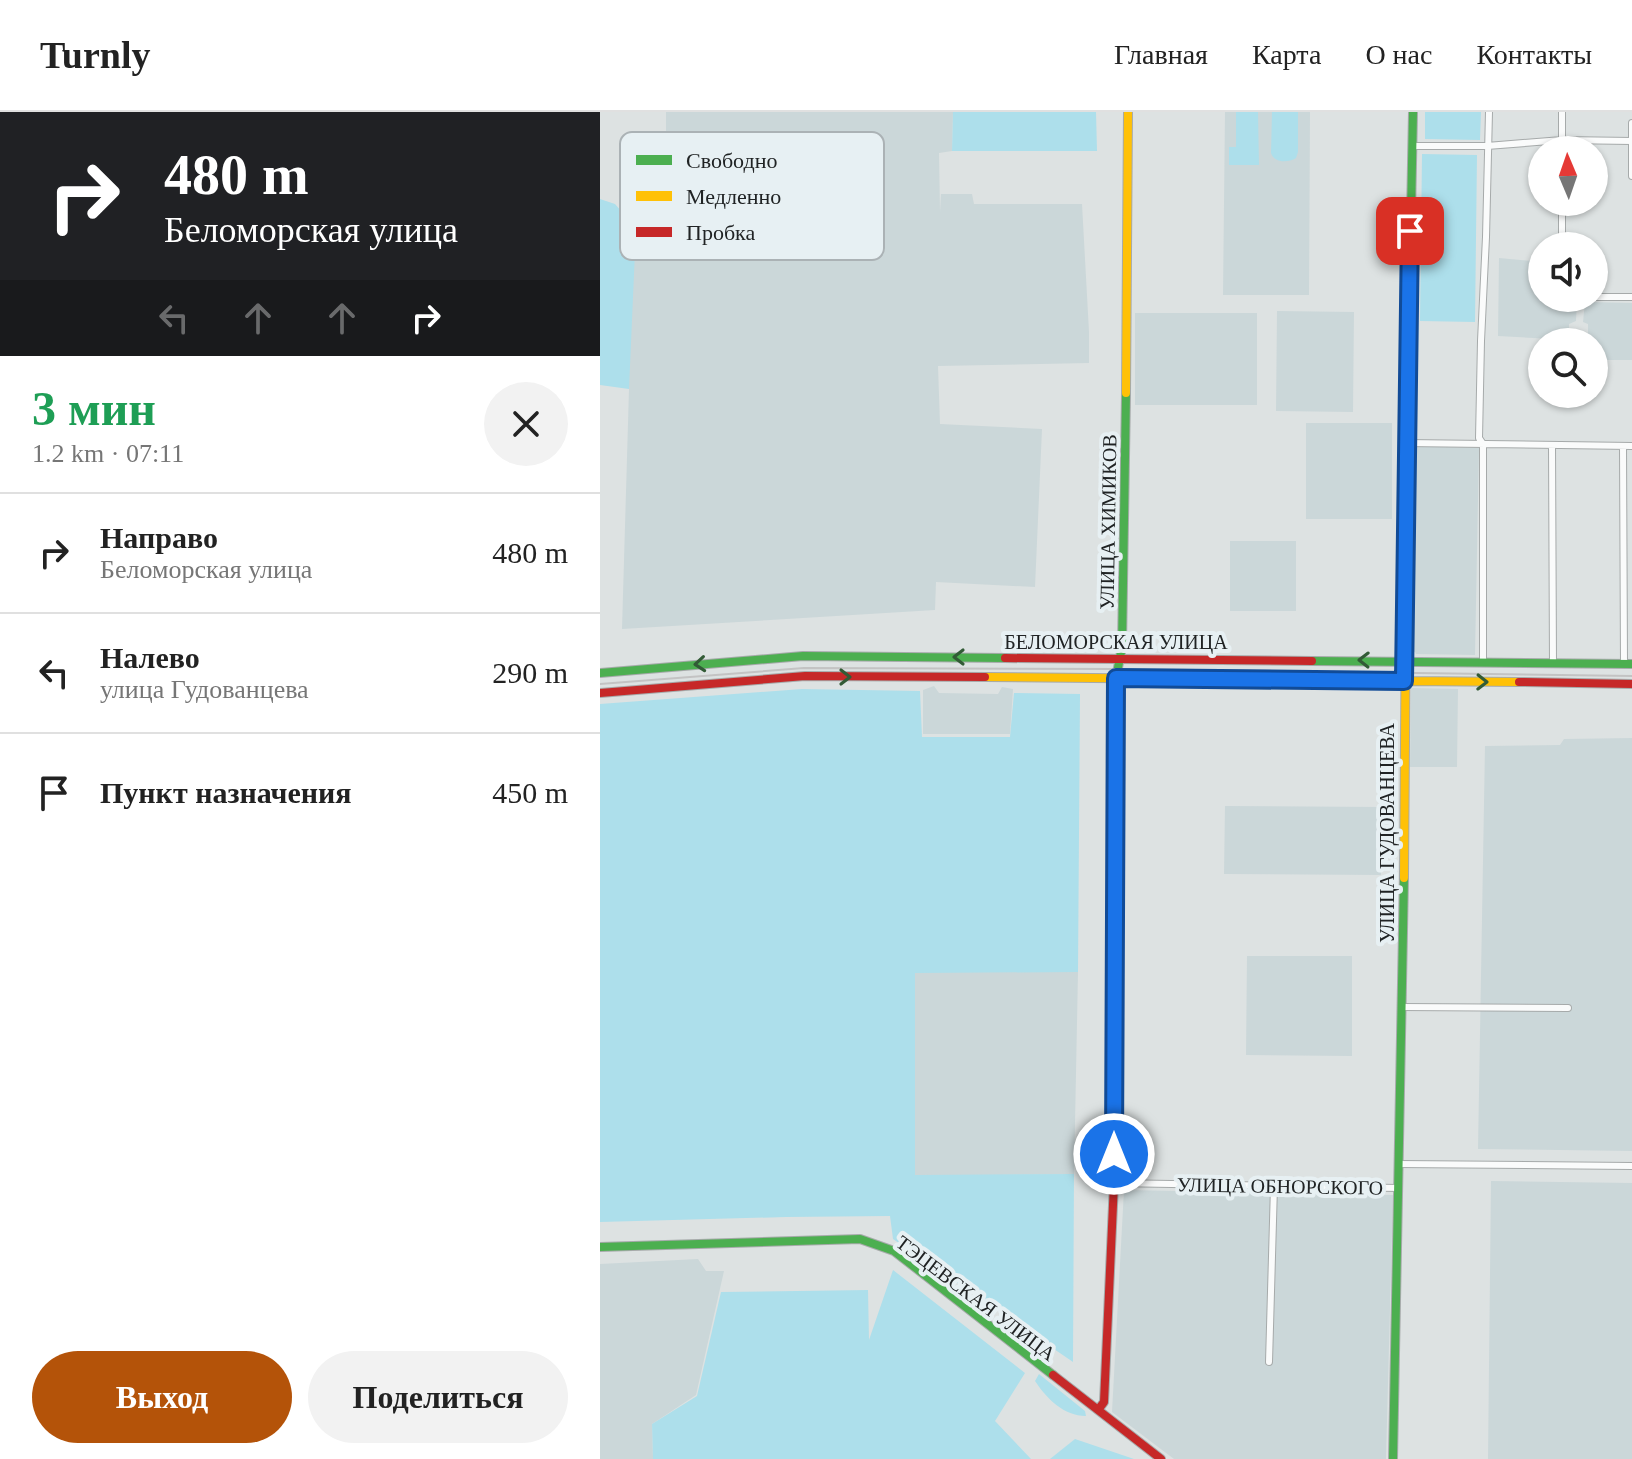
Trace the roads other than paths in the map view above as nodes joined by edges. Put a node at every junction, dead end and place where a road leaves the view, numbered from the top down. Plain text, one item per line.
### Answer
1 (1128, 112) edge
2 (1413, 112) edge
3 (1489, 112) edge
4 (1562, 112) edge
5 (1632, 123) edge
6 (1562, 136) edge
7 (1608, 141) edge
8 (1632, 141) edge
9 (1528, 143) edge
10 (1412, 146) junction
11 (1487, 146) junction
12 (1632, 176) edge
13 (1608, 297) edge
14 (1632, 297) edge
15 (1406, 443) junction
16 (1483, 444) junction
17 (1552, 445) junction
18 (1623, 446) junction
19 (1632, 446) edge
20 (1121, 658) junction
21 (1405, 660) junction
22 (1483, 662) junction
23 (1553, 663) junction
24 (1628, 664) edge
25 (804, 666) junction
26 (600, 673) edge
27 (1116, 678) junction
28 (1404, 681) junction
29 (1632, 684) edge
30 (600, 693) edge
31 (1401, 1007) junction
32 (1568, 1008) dead end
33 (1398, 1164) junction
34 (1632, 1166) edge
35 (1114, 1183) junction
36 (1274, 1186) junction
37 (1398, 1188) junction
38 (600, 1247) edge
39 (1269, 1362) dead end
40 (1098, 1410) junction
41 (1161, 1459) edge
42 (1393, 1459) edge

1 - 20 main road, УЛИЦА ХИМИКОВ
2 - 10 main road, УЛИЦА ГУДОВАНЦЕВА
3 - 11 street
4 - 6 street
5 - 8 street
7 - 8 street
8 - 12 street
9 - 11 street
10 - 11 street
10 - 15 main road, УЛИЦА ГУДОВАНЦЕВА
11 - 16 street
13 - 14 street
15 - 16 street
15 - 21 main road, УЛИЦА ГУДОВАНЦЕВА
16 - 17 street
16 - 22 street
17 - 18 street
17 - 23 street
18 - 19 street
18 - 24 street
21 -> 20 main road, БЕЛОМОРСКАЯ УЛИЦА
20 -> 25 main road, БЕЛОМОРСКАЯ УЛИЦА
20 - 27 main road, УЛИЦА ХИМИКОВ
21 - 22 main road, БЕЛОМОРСКАЯ УЛИЦА
21 - 28 main road, УЛИЦА ГУДОВАНЦЕВА
22 - 23 main road, БЕЛОМОРСКАЯ УЛИЦА
23 - 24 main road, БЕЛОМОРСКАЯ УЛИЦА
25 -> 26 main road, БЕЛОМОРСКАЯ УЛИЦА
25 -> 27 main road, БЕЛОМОРСКАЯ УЛИЦА
25 - 30 main road, БЕЛОМОРСКАЯ УЛИЦА
27 - 28 main road, БЕЛОМОРСКАЯ УЛИЦА
27 - 35 main road, УЛИЦА ХИМИКОВ
28 -> 29 main road, БЕЛОМОРСКАЯ УЛИЦА
28 - 31 main road, УЛИЦА ГУДОВАНЦЕВА
31 - 32 street
31 - 33 main road, УЛИЦА ГУДОВАНЦЕВА
33 - 34 street, УЛИЦА ОБНОРСКОГО
33 - 37 main road, УЛИЦА ГУДОВАНЦЕВА
35 - 36 street, УЛИЦА ОБНОРСКОГО
35 - 40 main road, УЛИЦА ХИМИКОВ
36 - 37 street, УЛИЦА ОБНОРСКОГО
36 - 39 street
37 - 42 main road, УЛИЦА ГУДОВАНЦЕВА
38 - 40 main road, ТЭЦЕВСКАЯ УЛИЦА
40 - 41 main road, ТЭЦЕВСКАЯ УЛИЦА

